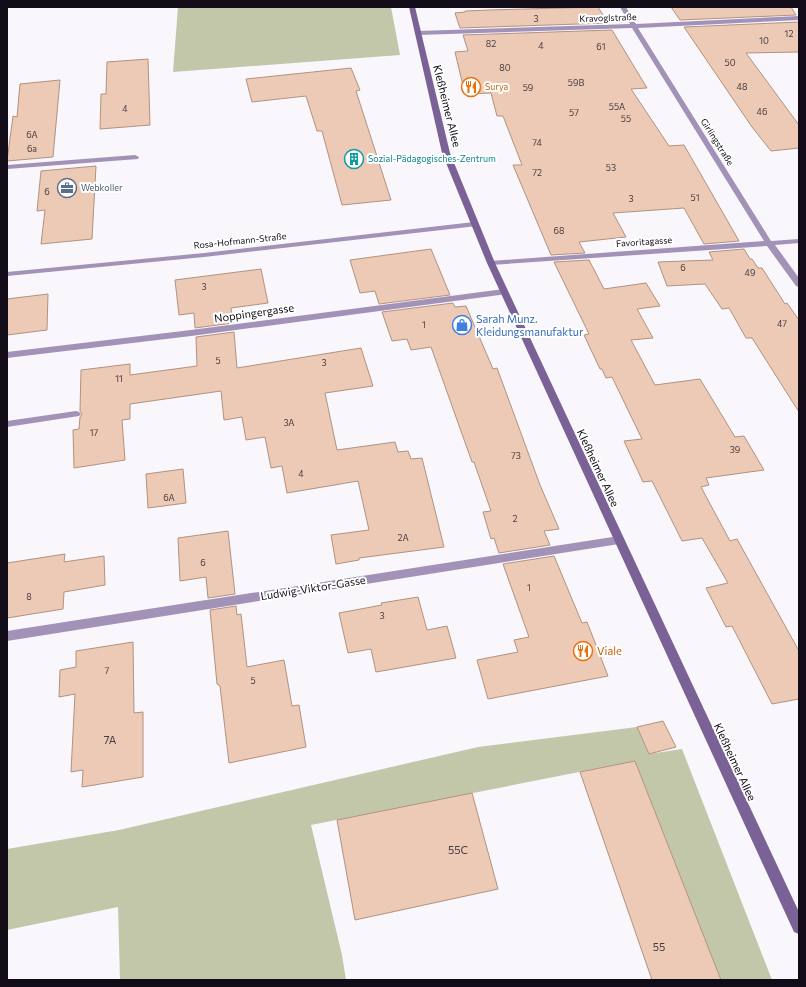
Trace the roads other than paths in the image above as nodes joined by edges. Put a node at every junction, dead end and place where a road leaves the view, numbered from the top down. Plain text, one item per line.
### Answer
1 (412, 7) edge
2 (623, 7) edge
3 (799, 18) edge
4 (634, 26) junction
5 (418, 33) junction
6 (135, 157) dead end
7 (7, 167) edge
8 (474, 224) junction
9 (799, 241) edge
10 (769, 244) junction
11 (491, 263) junction
12 (7, 274) edge
13 (799, 284) edge
14 (504, 292) junction
15 (7, 355) edge
16 (76, 414) dead end
17 (7, 424) edge
18 (619, 540) junction
19 (7, 636) edge
20 (799, 926) edge

1 - 5 street, Kleßheimer Allee
2 - 4 street, Girlingstraße
3 - 4 street, Kravoglstraße
4 - 5 street, Kravoglstraße
4 - 10 street, Girlingstraße
5 - 8 street, Kleßheimer Allee
6 - 7 street
8 - 11 street, Kleßheimer Allee
8 - 12 street, Rosa-Hofmann-Straße
9 - 10 street, Favoritagasse
10 - 11 street, Favoritagasse
10 - 13 street, Girlingstraße
11 - 14 street, Kleßheimer Allee
14 - 15 street, Noppingergasse
14 - 18 street, Kleßheimer Allee
16 - 17 street
18 - 19 street, Ludwig-Viktor-Gasse
18 - 20 street, Kleßheimer Allee

